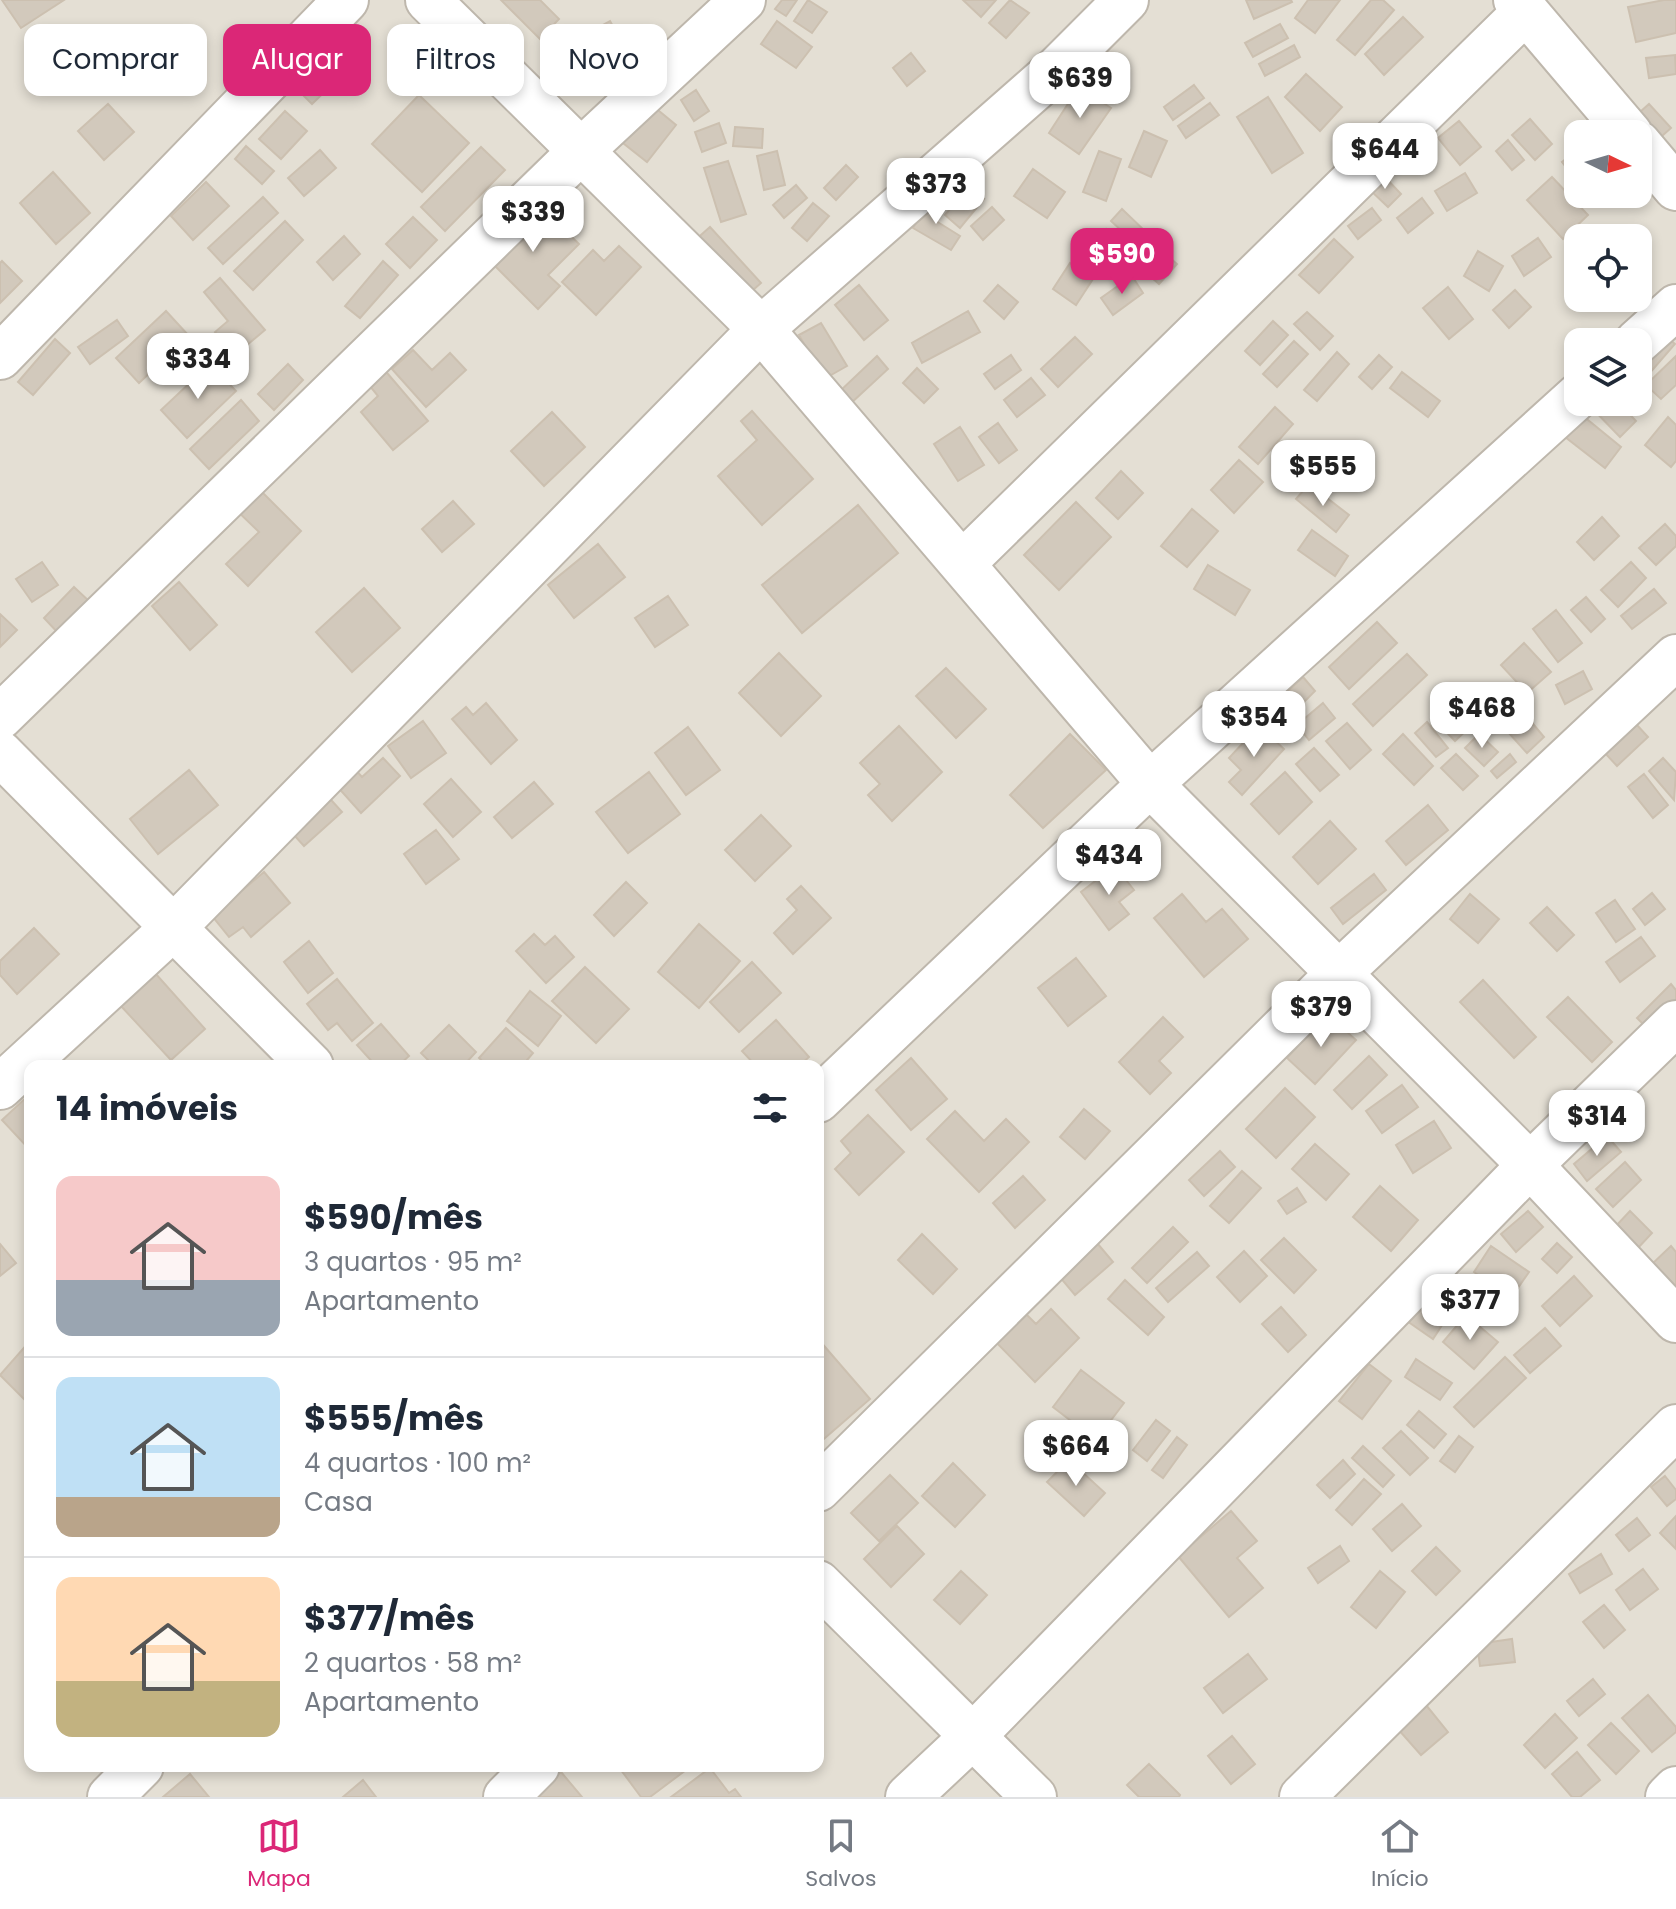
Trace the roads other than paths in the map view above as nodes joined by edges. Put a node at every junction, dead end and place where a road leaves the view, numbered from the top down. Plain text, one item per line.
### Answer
1 (346, 0) edge
2 (428, 0) edge
3 (743, 0) edge
4 (1126, 0) edge
5 (1521, 6) edge
6 (1618, 120) edge
7 (582, 150) junction
8 (1652, 160) edge
9 (1676, 188) edge
10 (1676, 307) edge
11 (761, 329) junction
12 (1652, 329) edge
13 (0, 357) edge
14 (1564, 409) edge
15 (963, 563) junction
16 (1676, 657) edge
17 (0, 717) edge
18 (0, 753) edge
19 (1150, 784) junction
20 (175, 926) junction
21 (1337, 975) junction
22 (1676, 1023) edge
23 (29, 1060) edge
24 (305, 1060) edge
25 (24, 1065) edge
26 (0, 1087) edge
27 (824, 1094) edge
28 (1530, 1165) junction
29 (1676, 1320) edge
30 (1676, 1427) edge
31 (824, 1483) edge
32 (824, 1589) edge
33 (973, 1736) junction
34 (135, 1772) edge
35 (531, 1772) edge
36 (1676, 1789) edge
37 (110, 1797) edge
38 (506, 1797) edge
39 (908, 1797) edge
40 (1034, 1797) edge
41 (1302, 1797) edge
42 (1668, 1797) edge

1 - 13 street
2 - 7 street
3 - 7 street
4 - 11 street
5 - 6 street
5 - 15 street
7 - 11 street
7 - 17 street
8 - 9 street
10 - 12 street
11 - 15 street
11 - 20 street
14 - 19 street
15 - 19 street
16 - 21 street
18 - 20 street
19 - 21 street
19 - 27 street
20 - 23 street
20 - 24 street
21 - 28 street
21 - 31 street
22 - 28 street
25 - 26 street
28 - 29 street
28 - 33 street
30 - 41 street
32 - 33 street
33 - 39 street
33 - 40 street
34 - 37 street
35 - 38 street
36 - 42 street

